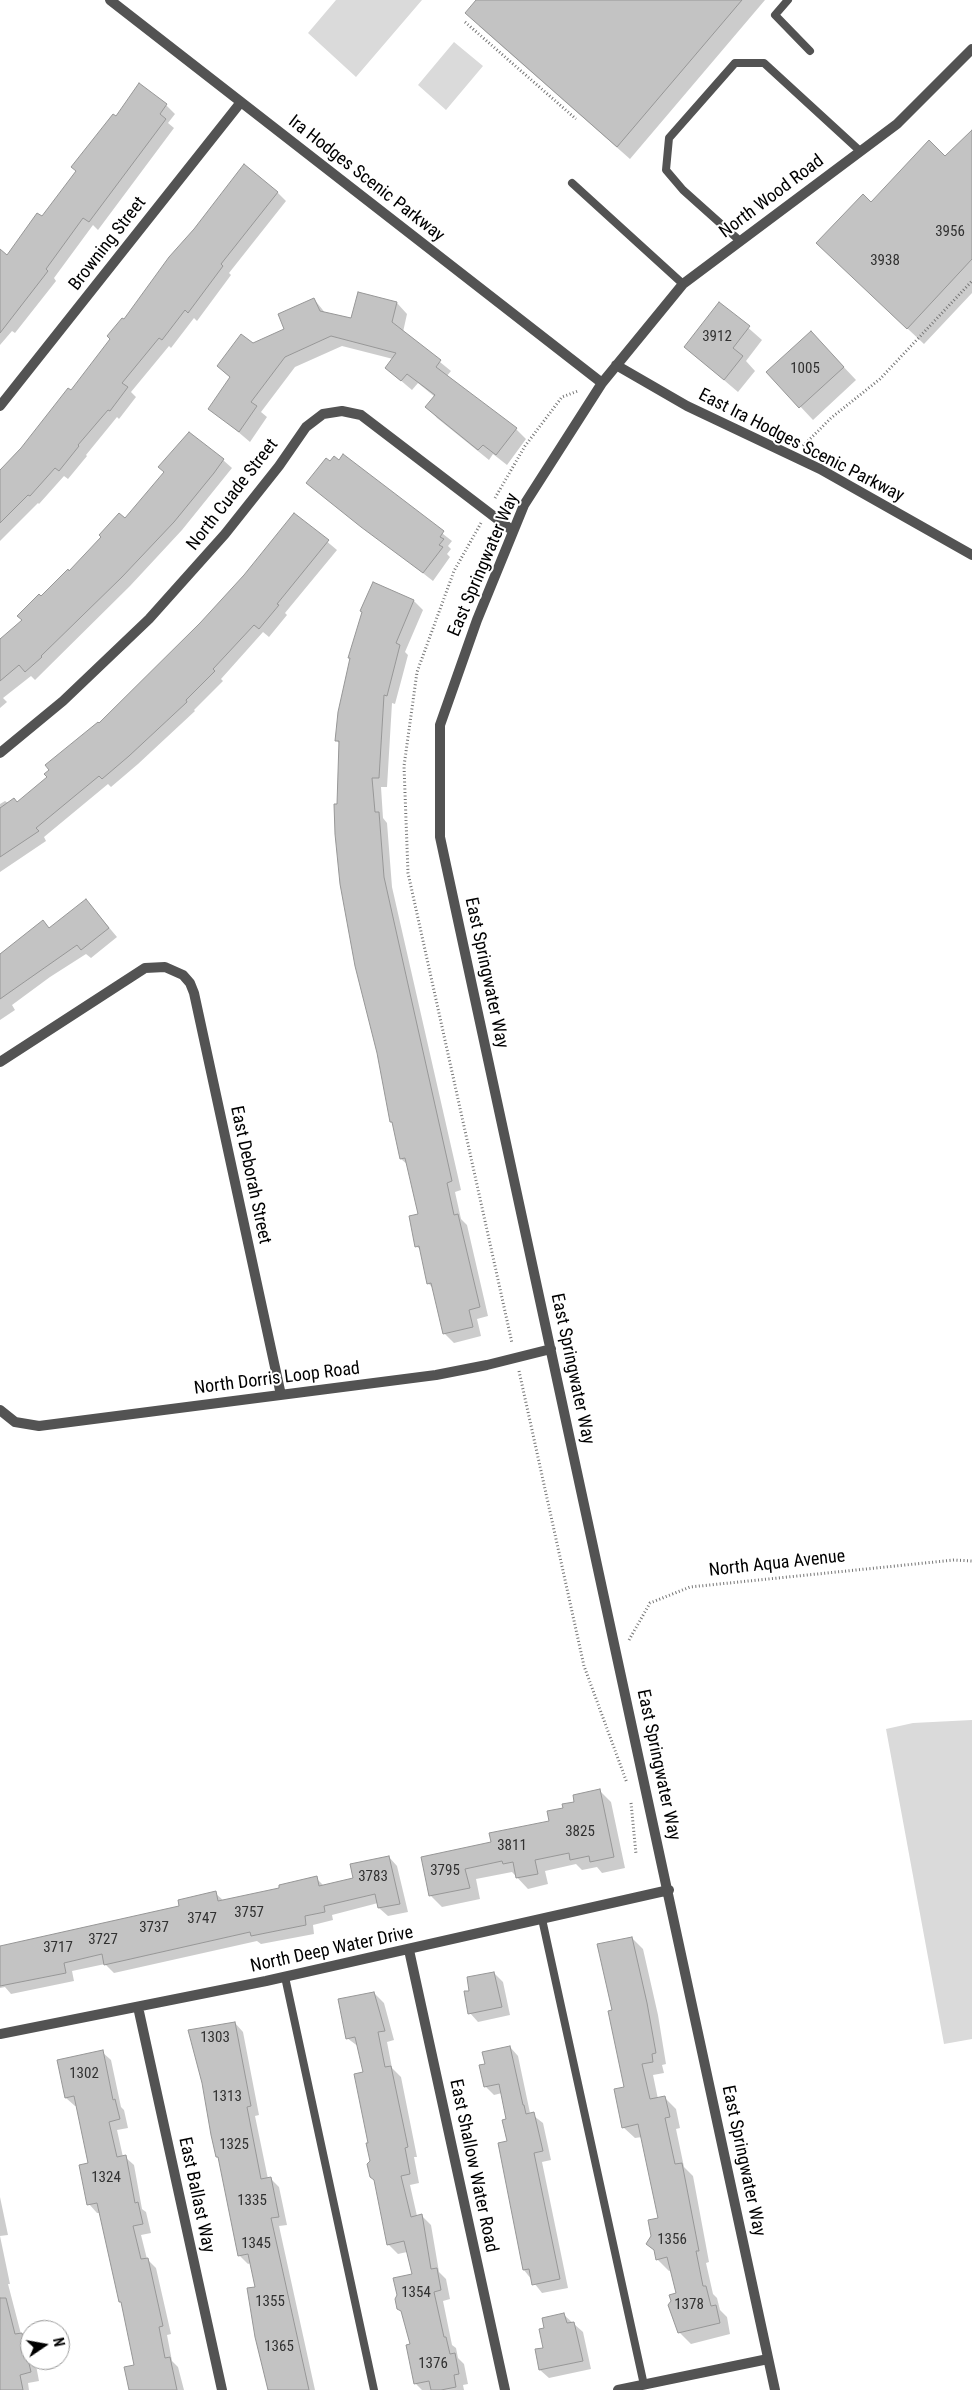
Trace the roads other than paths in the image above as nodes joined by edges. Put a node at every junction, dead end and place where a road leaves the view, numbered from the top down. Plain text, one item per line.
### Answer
1 (110, 0) edge
2 (788, 0) edge
3 (972, 49) edge
4 (810, 51) dead end
5 (241, 102) junction
6 (860, 152) junction
7 (572, 183) dead end
8 (740, 241) junction
9 (683, 284) junction
10 (616, 366) junction
11 (602, 383) junction
12 (0, 406) edge
13 (513, 531) junction
14 (972, 555) edge
15 (0, 752) edge
16 (0, 1062) edge
17 (551, 1349) junction
18 (281, 1395) junction
19 (0, 1410) edge
20 (669, 1890) junction
21 (542, 1919) junction
22 (409, 1950) junction
23 (285, 1977) junction
24 (138, 2007) junction
25 (0, 2034) edge
26 (768, 2359) junction
27 (644, 2385) junction
28 (222, 2390) edge
29 (374, 2390) edge
30 (505, 2390) edge
31 (618, 2390) edge
32 (775, 2390) edge

1 - 5 street, Ira Hodges Scenic Parkway
2 - 4 lane
3 - 6 street, North Wood Road
5 - 11 street, Ira Hodges Scenic Parkway
5 - 12 street, Browning Street
6 - 8 street, North Wood Road
6 - 8 lane
7 - 9 lane
8 - 9 street, North Wood Road
9 - 10 street, North Wood Road
10 - 11 street, North Wood Road
10 - 14 street, East Ira Hodges Scenic Parkway
11 - 13 street, East Springwater Way
13 - 15 street, North Cuade Street
13 - 17 street, East Springwater Way
16 - 18 street, East Deborah Street
17 - 18 street, North Dorris Loop Road
17 - 20 street, East Springwater Way
18 - 19 street, North Dorris Loop Road
20 - 21 street, North Deep Water Drive
20 - 26 street, East Springwater Way
21 - 22 street, North Deep Water Drive
21 - 27 lane
22 - 23 street, North Deep Water Drive
22 - 30 street, East Shallow Water Road
23 - 24 street, North Deep Water Drive
23 - 29 lane
24 - 25 street, North Deep Water Drive
24 - 28 street, East Ballast Way
26 - 27 street
26 - 32 street, East Springwater Way
27 - 31 street

